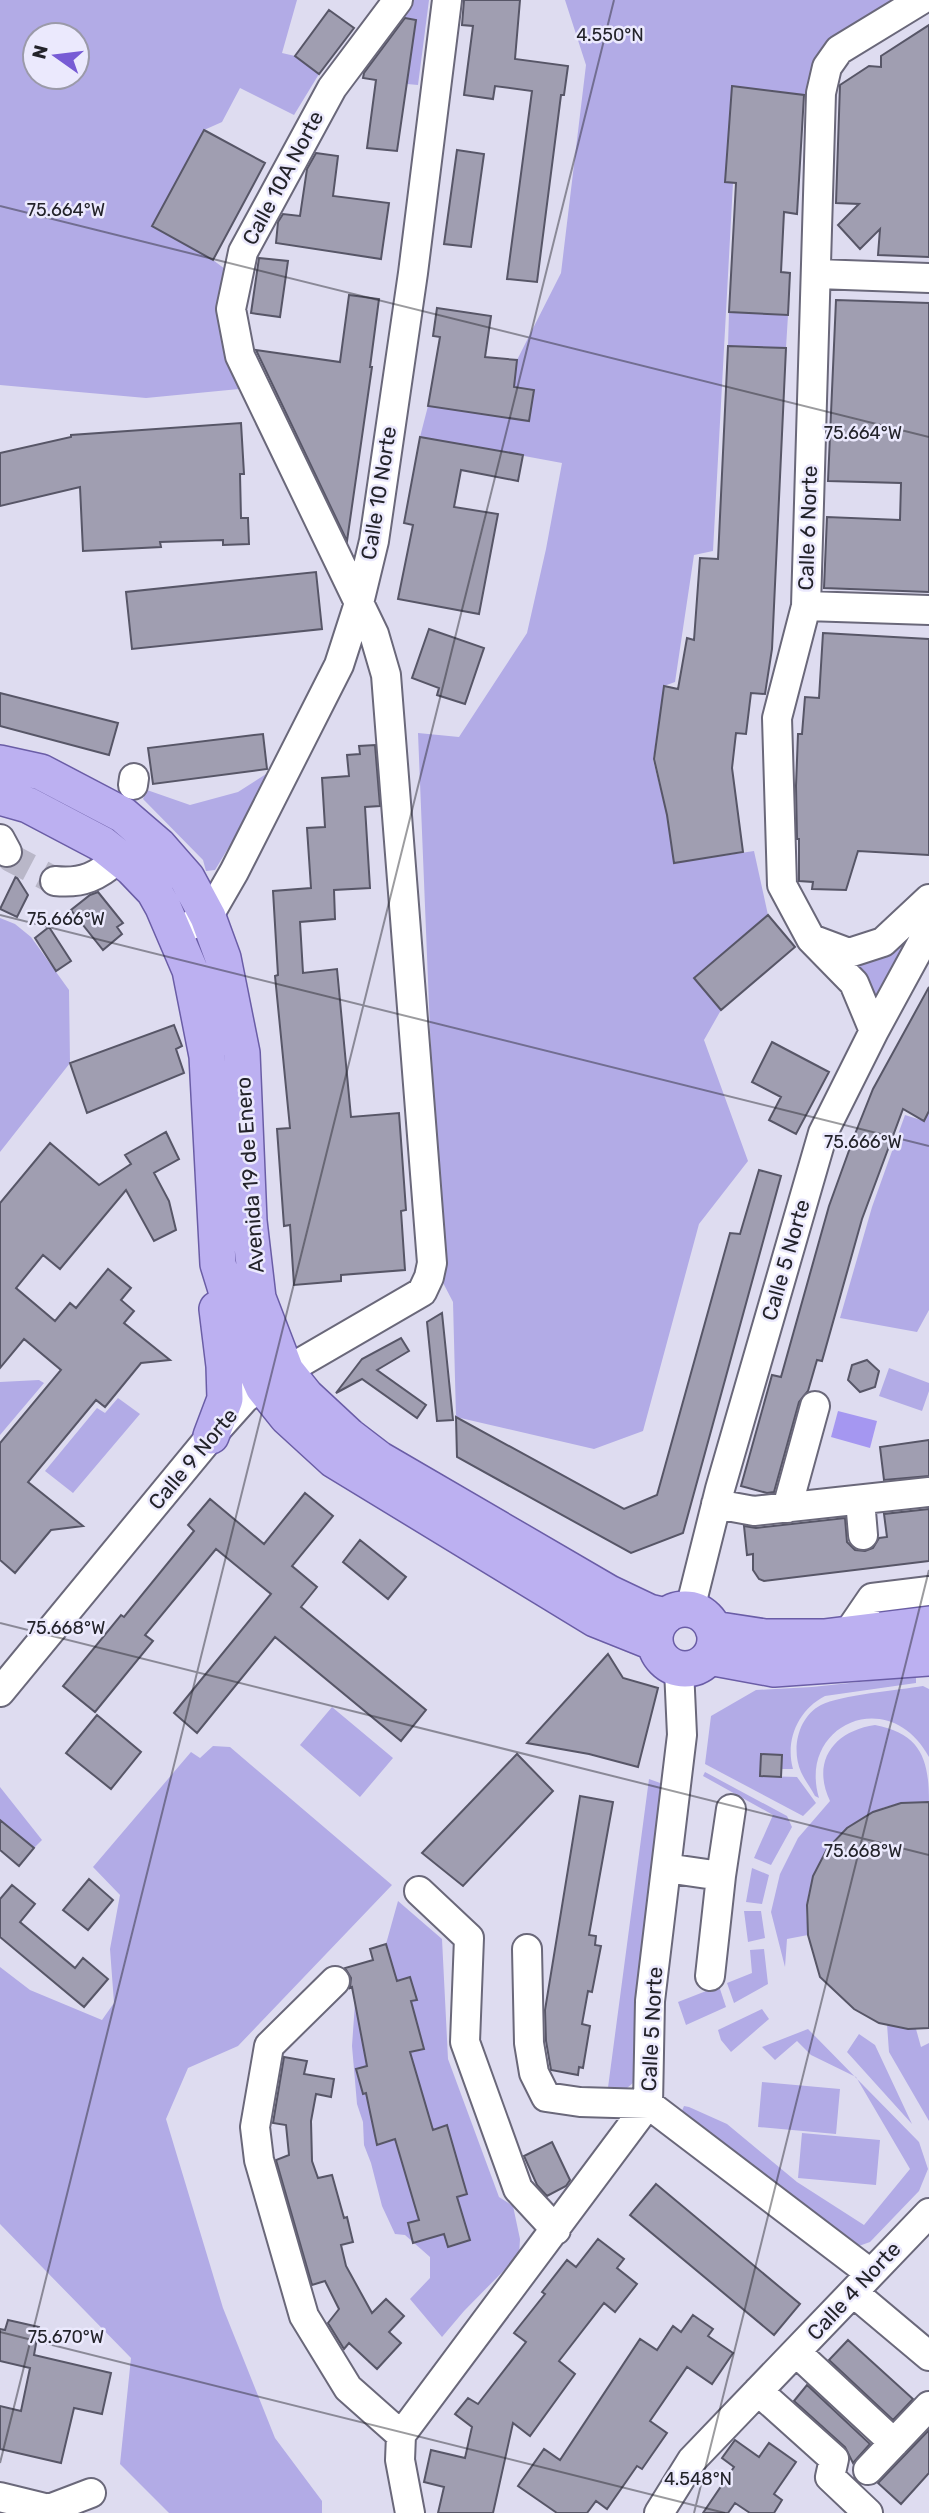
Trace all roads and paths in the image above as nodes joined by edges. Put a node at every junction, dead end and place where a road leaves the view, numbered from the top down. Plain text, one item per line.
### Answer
1 (398, 0) edge
2 (447, 0) edge
3 (921, 0) edge
4 (817, 274) junction
5 (929, 278) edge
6 (359, 603) junction
7 (806, 607) junction
8 (929, 610) edge
9 (0, 763) edge
10 (0, 797) edge
11 (119, 858) junction
12 (55, 881) tunnel mouth
13 (929, 899) edge
14 (208, 917) junction
15 (929, 930) edge
16 (174, 933) junction
17 (811, 939) junction
18 (874, 1031) junction
19 (218, 1264) junction
20 (429, 1277) joint
21 (274, 1379) junction
22 (815, 1406) dead end
23 (211, 1436) junction
24 (929, 1492) edge
25 (718, 1496) junction
26 (860, 1500) junction
27 (783, 1509) junction
28 (863, 1535) dead end
29 (929, 1591) edge
30 (929, 1624) edge
31 (846, 1636) junction
32 (685, 1637) junction
33 (929, 1658) edge
34 (0, 1692) edge
35 (731, 1809) dead end
36 (666, 1868) junction
37 (721, 1876) junction
38 (419, 1891) dead end
39 (527, 1949) dead end
40 (710, 1976) dead end
41 (335, 1981) dead end
42 (648, 2104) junction
43 (929, 2213) edge
44 (556, 2230) junction
45 (862, 2283) junction
46 (929, 2356) edge
47 (788, 2361) junction
48 (758, 2391) junction
49 (929, 2406) edge
50 (401, 2435) junction
51 (894, 2443) junction
52 (868, 2470) dead end
53 (91, 2493) dead end
54 (0, 2497) edge
55 (410, 2513) edge
56 (659, 2513) edge
57 (868, 2513) edge

1 - 6 street, Calle 10A Norte
2 - 6 street, Calle 10 Norte
3 - 4 street, Calle 6 Norte
4 - 5 street
4 - 7 street, Calle 6 Norte
6 - 14 street, Calle 10 Norte
6 - 20 street, Calle 10A Norte
7 - 8 street
7 - 17 street, Calle 6 Norte
9 - 14 main road, Avenida 19 de Enero
10 - 11 main road, Avenida 19 de Enero
11 - 12 street
11 - 16 main road, Avenida 19 de Enero
13 - 17 street
14 - 16 street
14 - 21 main road, Avenida 19 de Enero
15 - 18 street, Calle 5 Norte
16 - 19 main road, Avenida 19 de Enero
17 - 18 street, Calle 6 Norte
18 - 25 street, Calle 5 Norte
19 - 21 main road, Avenida 19 de Enero
19 - 23 main road
20 - 21 street, Calle 9 Norte
21 - 23 street, Calle 9 Norte
21 - 32 main road, Avenida 19 de Enero
22 - 27 street
23 - 34 street, Calle 9 Norte
24 - 26 street
25 - 27 street
25 - 32 street, Calle 5 Norte
26 - 27 street
26 - 28 street
29 - 31 street
30 - 31 main road, Avenida 19 de Enero
31 - 32 main road, Avenida 19 de Enero
32 - 33 main road, Avenida 19 de Enero
32 - 36 street, Calle 5 Norte
35 - 37 street
36 - 37 street
36 - 42 street, Calle 5 Norte
37 - 40 street
38 - 44 street
39 - 42 street
41 - 50 street
42 - 44 street, Calle 5 Norte
42 - 45 street
43 - 45 street, Calle 4 Norte
44 - 50 street, Calle 5 Norte
45 - 46 street
45 - 47 street, Calle 4 Norte
47 - 48 street, Calle 4 Norte
47 - 51 street
48 - 56 street, Calle 4 Norte
48 - 57 street
49 - 51 street
50 - 55 street
51 - 52 street
53 - 54 street

